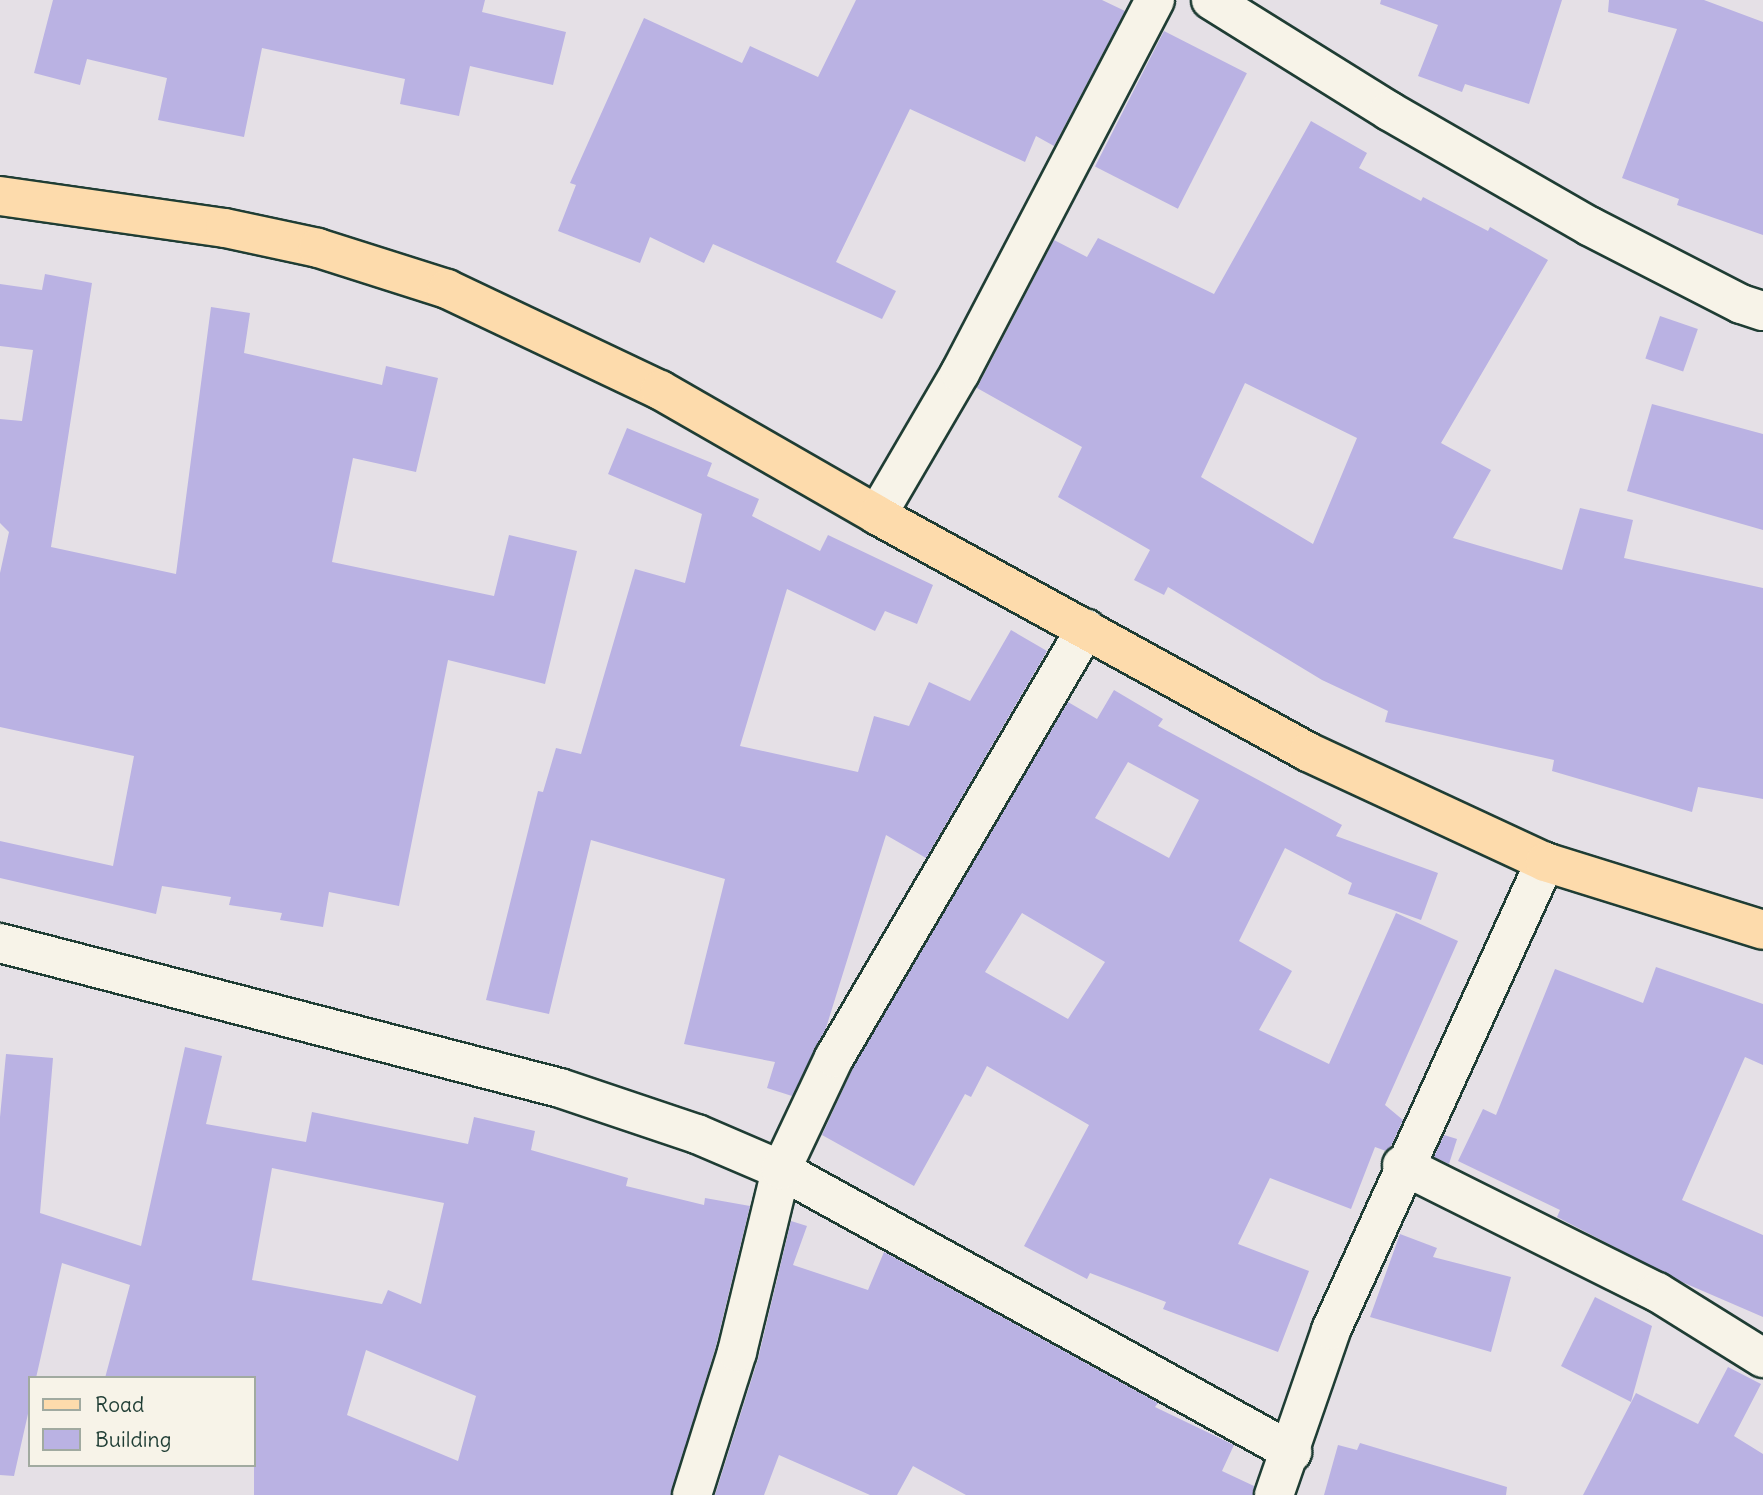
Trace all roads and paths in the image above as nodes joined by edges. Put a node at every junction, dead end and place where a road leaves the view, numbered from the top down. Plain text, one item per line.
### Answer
1 (1154, 0) edge
2 (1212, 0) edge
3 (0, 196) edge
4 (1763, 311) edge
5 (877, 515) junction
6 (1086, 628) junction
7 (1545, 862) junction
8 (1763, 930) edge
9 (0, 943) edge
10 (1402, 1165) junction
11 (781, 1170) junction
12 (1763, 1359) edge
13 (1292, 1452) junction
14 (692, 1495) edge
15 (1274, 1495) edge

1 - 5 street
2 - 4 street
3 - 5 main road
5 - 6 main road
6 - 7 main road
6 - 11 street
7 - 8 main road
7 - 10 street
9 - 11 street
10 - 12 street
10 - 13 street
11 - 13 street
11 - 14 street
13 - 15 street

